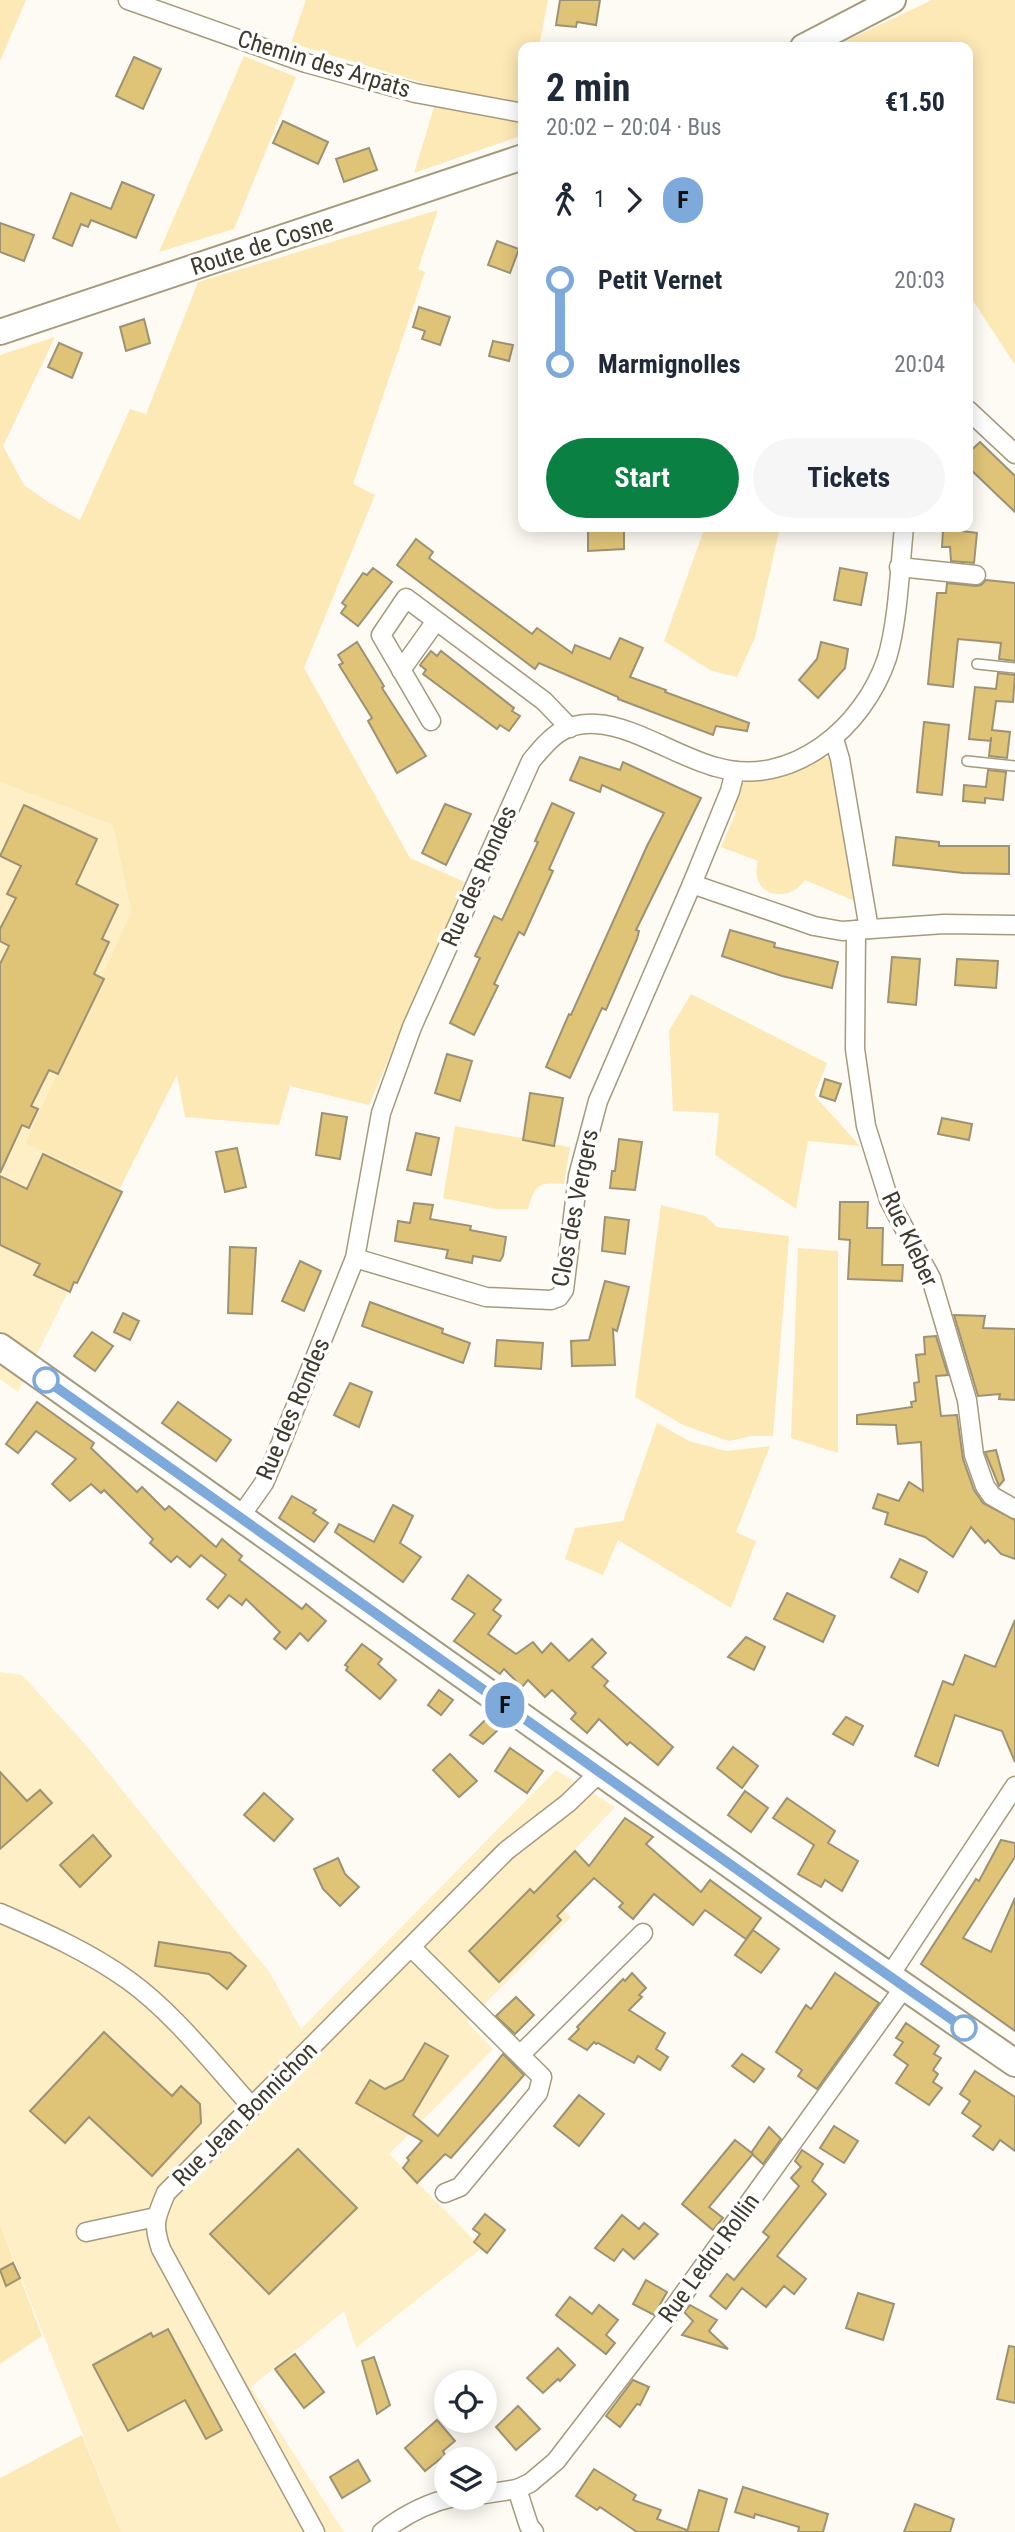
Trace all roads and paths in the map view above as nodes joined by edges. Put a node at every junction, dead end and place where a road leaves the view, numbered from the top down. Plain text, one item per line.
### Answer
1 (128, 0) edge
2 (893, 0) edge
3 (813, 42) edge
4 (518, 112) edge
5 (518, 159) edge
6 (0, 332) edge
7 (973, 415) edge
8 (1015, 454) edge
9 (904, 532) edge
10 (900, 567) junction
11 (976, 575) dead end
12 (436, 621) junction
13 (977, 664) dead end
14 (1015, 668) edge
15 (401, 670) junction
16 (431, 721) dead end
17 (570, 728) junction
18 (834, 739) junction
19 (967, 761) dead end
20 (1015, 766) edge
21 (735, 771) junction
22 (692, 884) junction
23 (1015, 925) edge
24 (863, 929) junction
25 (355, 1258) junction
26 (0, 1347) edge
27 (1015, 1509) edge
28 (240, 1517) junction
29 (600, 1772) junction
30 (1012, 1798) edge
31 (0, 1913) edge
32 (643, 1933) dead end
33 (411, 1947) junction
34 (897, 1981) junction
35 (521, 2054) junction
36 (1015, 2063) edge
37 (252, 2106) junction
38 (445, 2193) dead end
39 (156, 2217) junction
40 (86, 2232) dead end
41 (517, 2489) junction
42 (497, 2492) edge
43 (434, 2501) edge
44 (315, 2532) edge
45 (382, 2532) edge
46 (534, 2532) edge

1 - 4 street, Chemin des Arpats
2 - 3 main road
5 - 6 main road, Route de Cosne
7 - 8 street
9 - 10 street
10 - 11 street
10 - 18 street
12 - 15 street
12 - 15 street
12 - 17 street
13 - 14 lane
15 - 16 street
17 - 21 street
17 - 25 street, Rue des Rondes
18 - 21 street
18 - 24 street, Rue Kleber
19 - 20 lane
21 - 22 street, Clos des Vergers
22 - 24 street
22 - 25 street, Clos des Vergers
23 - 24 street
24 - 27 street, Rue Kleber
25 - 28 street, Rue des Rondes
26 - 28 main road
28 - 29 main road
29 - 33 street, Rue Jean Bonnichon
29 - 34 main road
30 - 34 street, Rue Ledru Rollin
31 - 37 street
32 - 35 street
33 - 35 street
33 - 37 street, Rue Jean Bonnichon
34 - 36 main road
34 - 41 street, Rue Ledru Rollin
35 - 38 street
37 - 39 street, Rue Jean Bonnichon
39 - 40 street
39 - 44 street
41 - 42 street, Rue Ledru Rollin
41 - 46 street
43 - 45 street

